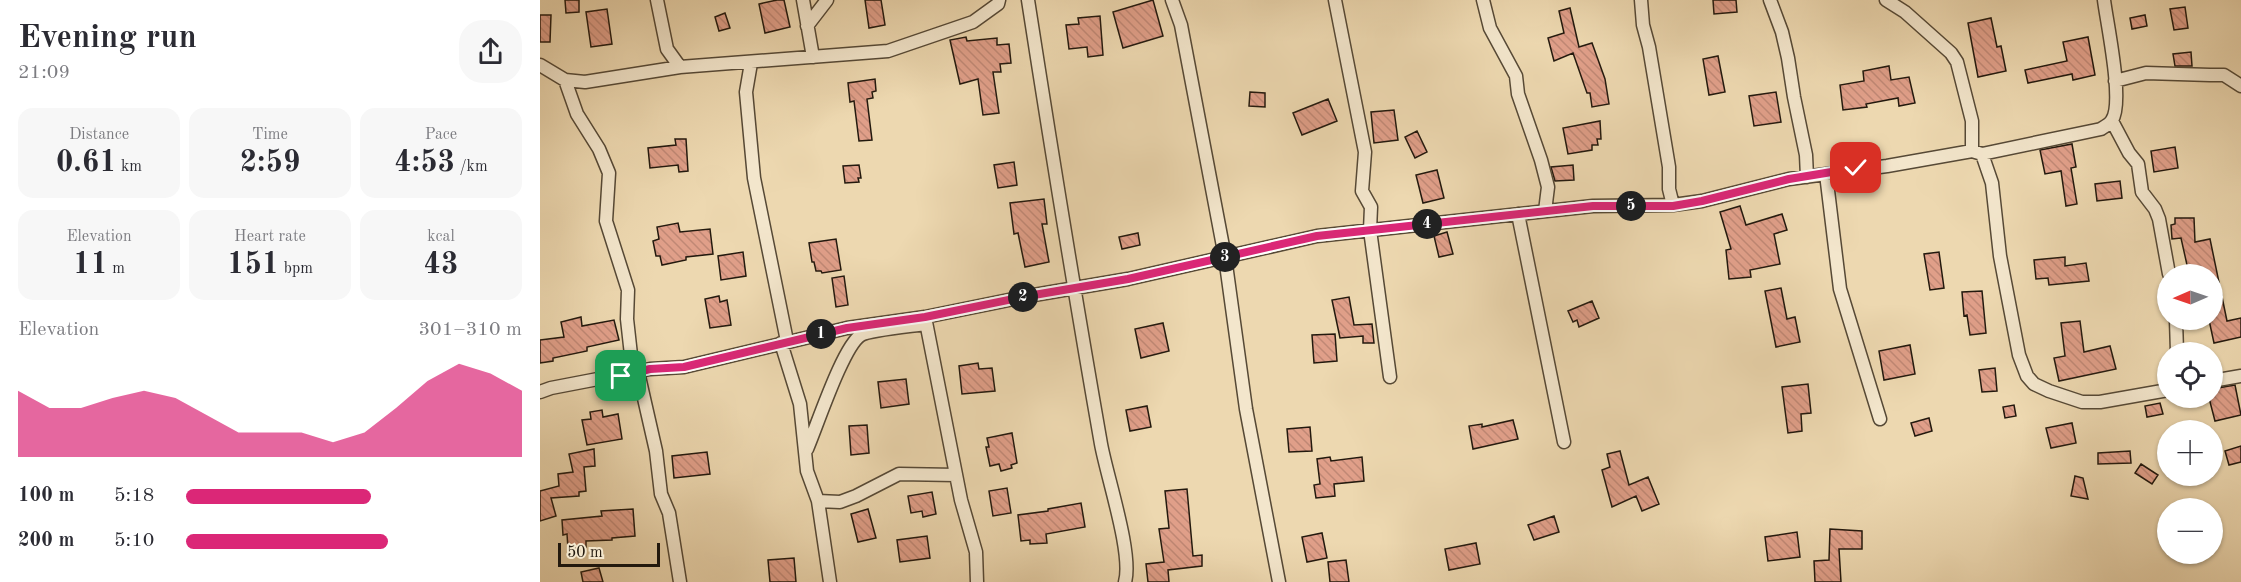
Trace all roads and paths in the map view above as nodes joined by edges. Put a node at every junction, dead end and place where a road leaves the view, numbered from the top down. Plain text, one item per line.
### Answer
1 (657, 0) edge
2 (803, 0) edge
3 (827, 0) edge
4 (999, 0) edge
5 (1028, 0) edge
6 (1172, 0) edge
7 (1335, 0) edge
8 (1483, 0) edge
9 (1641, 0) edge
10 (1770, 0) edge
11 (1886, 0) edge
12 (2104, 0) edge
13 (807, 26) junction
14 (813, 57) junction
15 (751, 63) junction
16 (540, 65) edge
17 (680, 67) junction
18 (565, 80) junction
19 (2115, 81) junction
20 (2241, 86) edge
21 (2112, 121) junction
22 (1977, 152) junction
23 (1826, 174) junction
24 (1807, 177) junction
25 (1673, 206) junction
26 (1545, 211) junction
27 (1518, 214) junction
28 (1370, 230) junction
29 (1225, 257) junction
30 (2167, 264) edge
31 (1073, 288) junction
32 (926, 320) junction
33 (784, 342) junction
34 (636, 373) junction
35 (2241, 376) edge
36 (1390, 377) dead end
37 (2223, 379) edge
38 (540, 392) edge
39 (2157, 392) edge
40 (1880, 419) dead end
41 (1564, 442) dead end
42 (807, 450) junction
43 (956, 475) junction
44 (818, 501) junction
45 (680, 582) edge
46 (830, 582) edge
47 (977, 582) edge
48 (1125, 582) edge
49 (1279, 582) edge

1 - 17 street
2 - 13 street
3 - 13 street
4 - 14 street
5 - 31 street
6 - 29 street
7 - 28 street
8 - 26 street
9 - 25 street
10 - 24 street
11 - 22 street
12 - 19 street
13 - 14 street
14 - 15 street
15 - 17 street
15 - 33 street
16 - 18 street
17 - 18 street
18 - 34 street
19 - 20 street
19 - 21 street
21 - 22 street
21 - 30 street
22 - 23 street
22 - 39 street
23 - 24 street
23 - 40 street
24 - 25 street
25 - 26 street
26 - 27 street
27 - 28 street
27 - 41 street
28 - 29 street
28 - 36 street
29 - 31 street
29 - 49 street
31 - 32 street
31 - 48 street
32 - 33 street
32 - 42 street
32 - 43 street
33 - 34 street
33 - 42 street
34 - 38 street
34 - 45 street
35 - 37 street
42 - 44 street
43 - 44 street
43 - 47 street
44 - 46 street

